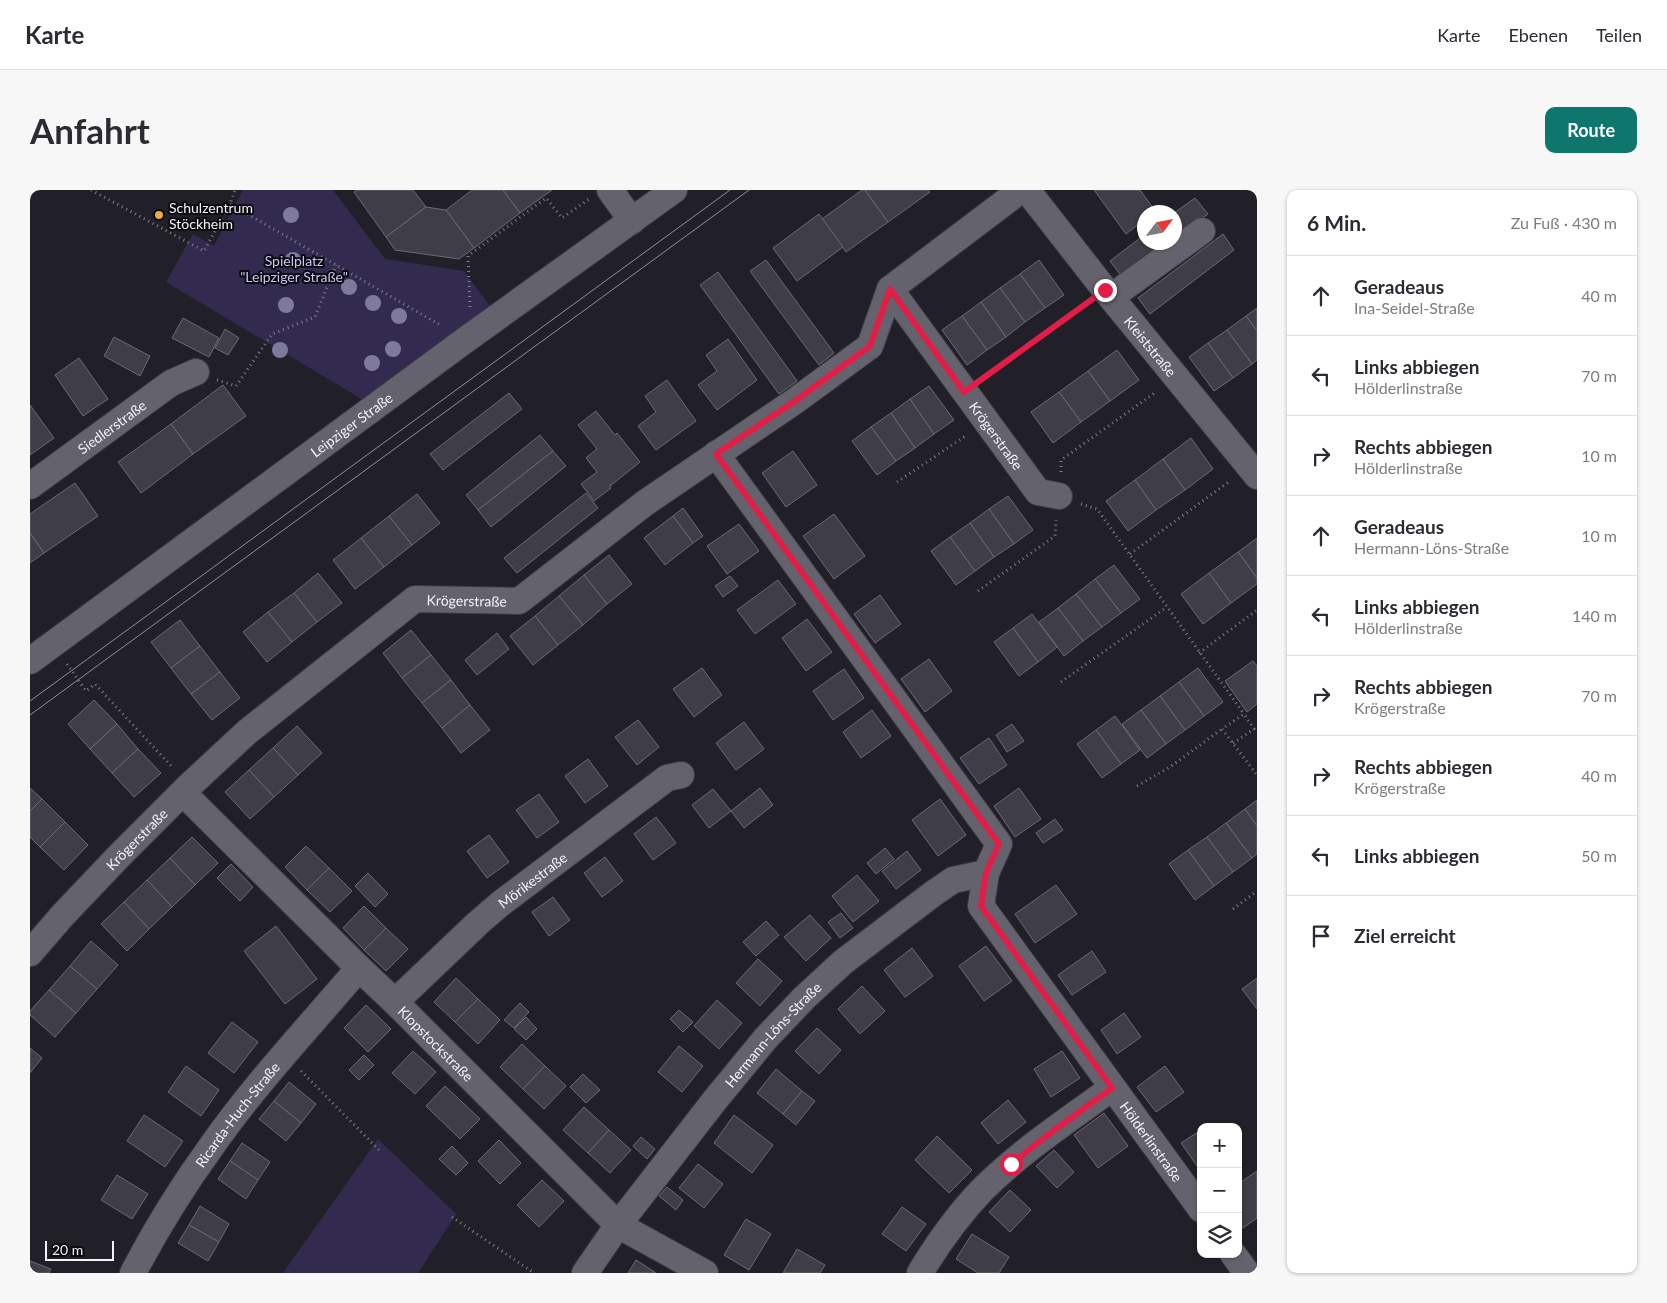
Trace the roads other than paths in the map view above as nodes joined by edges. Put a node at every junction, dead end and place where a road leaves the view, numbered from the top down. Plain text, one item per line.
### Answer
1 (674, 190) edge
2 (1021, 190) edge
3 (1027, 190) edge
4 (602, 193) edge
5 (632, 221) junction
6 (1202, 231) dead end
7 (890, 289) junction
8 (1108, 294) junction
9 (196, 372) road end
10 (716, 454) junction
11 (1253, 471) edge
12 (30, 486) edge
13 (1059, 496) road end
14 (30, 661) edge
15 (681, 775) dead end
16 (179, 782) junction
17 (986, 873) junction
18 (30, 954) edge
19 (359, 968) junction
20 (395, 1002) junction
21 (1112, 1088) junction
22 (1197, 1204) edge
23 (618, 1225) junction
24 (1237, 1258) edge
25 (133, 1273) edge
26 (585, 1273) edge
27 (706, 1273) edge
28 (920, 1273) edge
29 (1247, 1273) edge

1 - 5 street, Leipziger Straße
2 - 7 street
3 - 8 street, Kleiststraße
4 - 5 street
5 - 14 street, Leipziger Straße
6 - 8 street
7 - 10 street, Krögerstraße
7 - 13 street, Krögerstraße
8 - 11 street, Kleiststraße
9 - 12 street, Siedlerstraße
10 - 16 street, Krögerstraße
10 - 17 street
15 - 20 street, Mörikestraße
16 - 18 street, Krögerstraße
16 - 19 street, Klopstockstraße
17 - 21 street, Hölderlinstraße
17 - 23 street, Hermann-Löns-Straße
19 - 20 street, Klopstockstraße
19 - 25 street, Ricarda-Huch-Straße
20 - 23 street, Klopstockstraße
21 - 22 street, Hölderlinstraße
21 - 28 street
23 - 26 street, Hermann-Löns-Straße
23 - 27 street, Klopstockstraße
24 - 29 street

